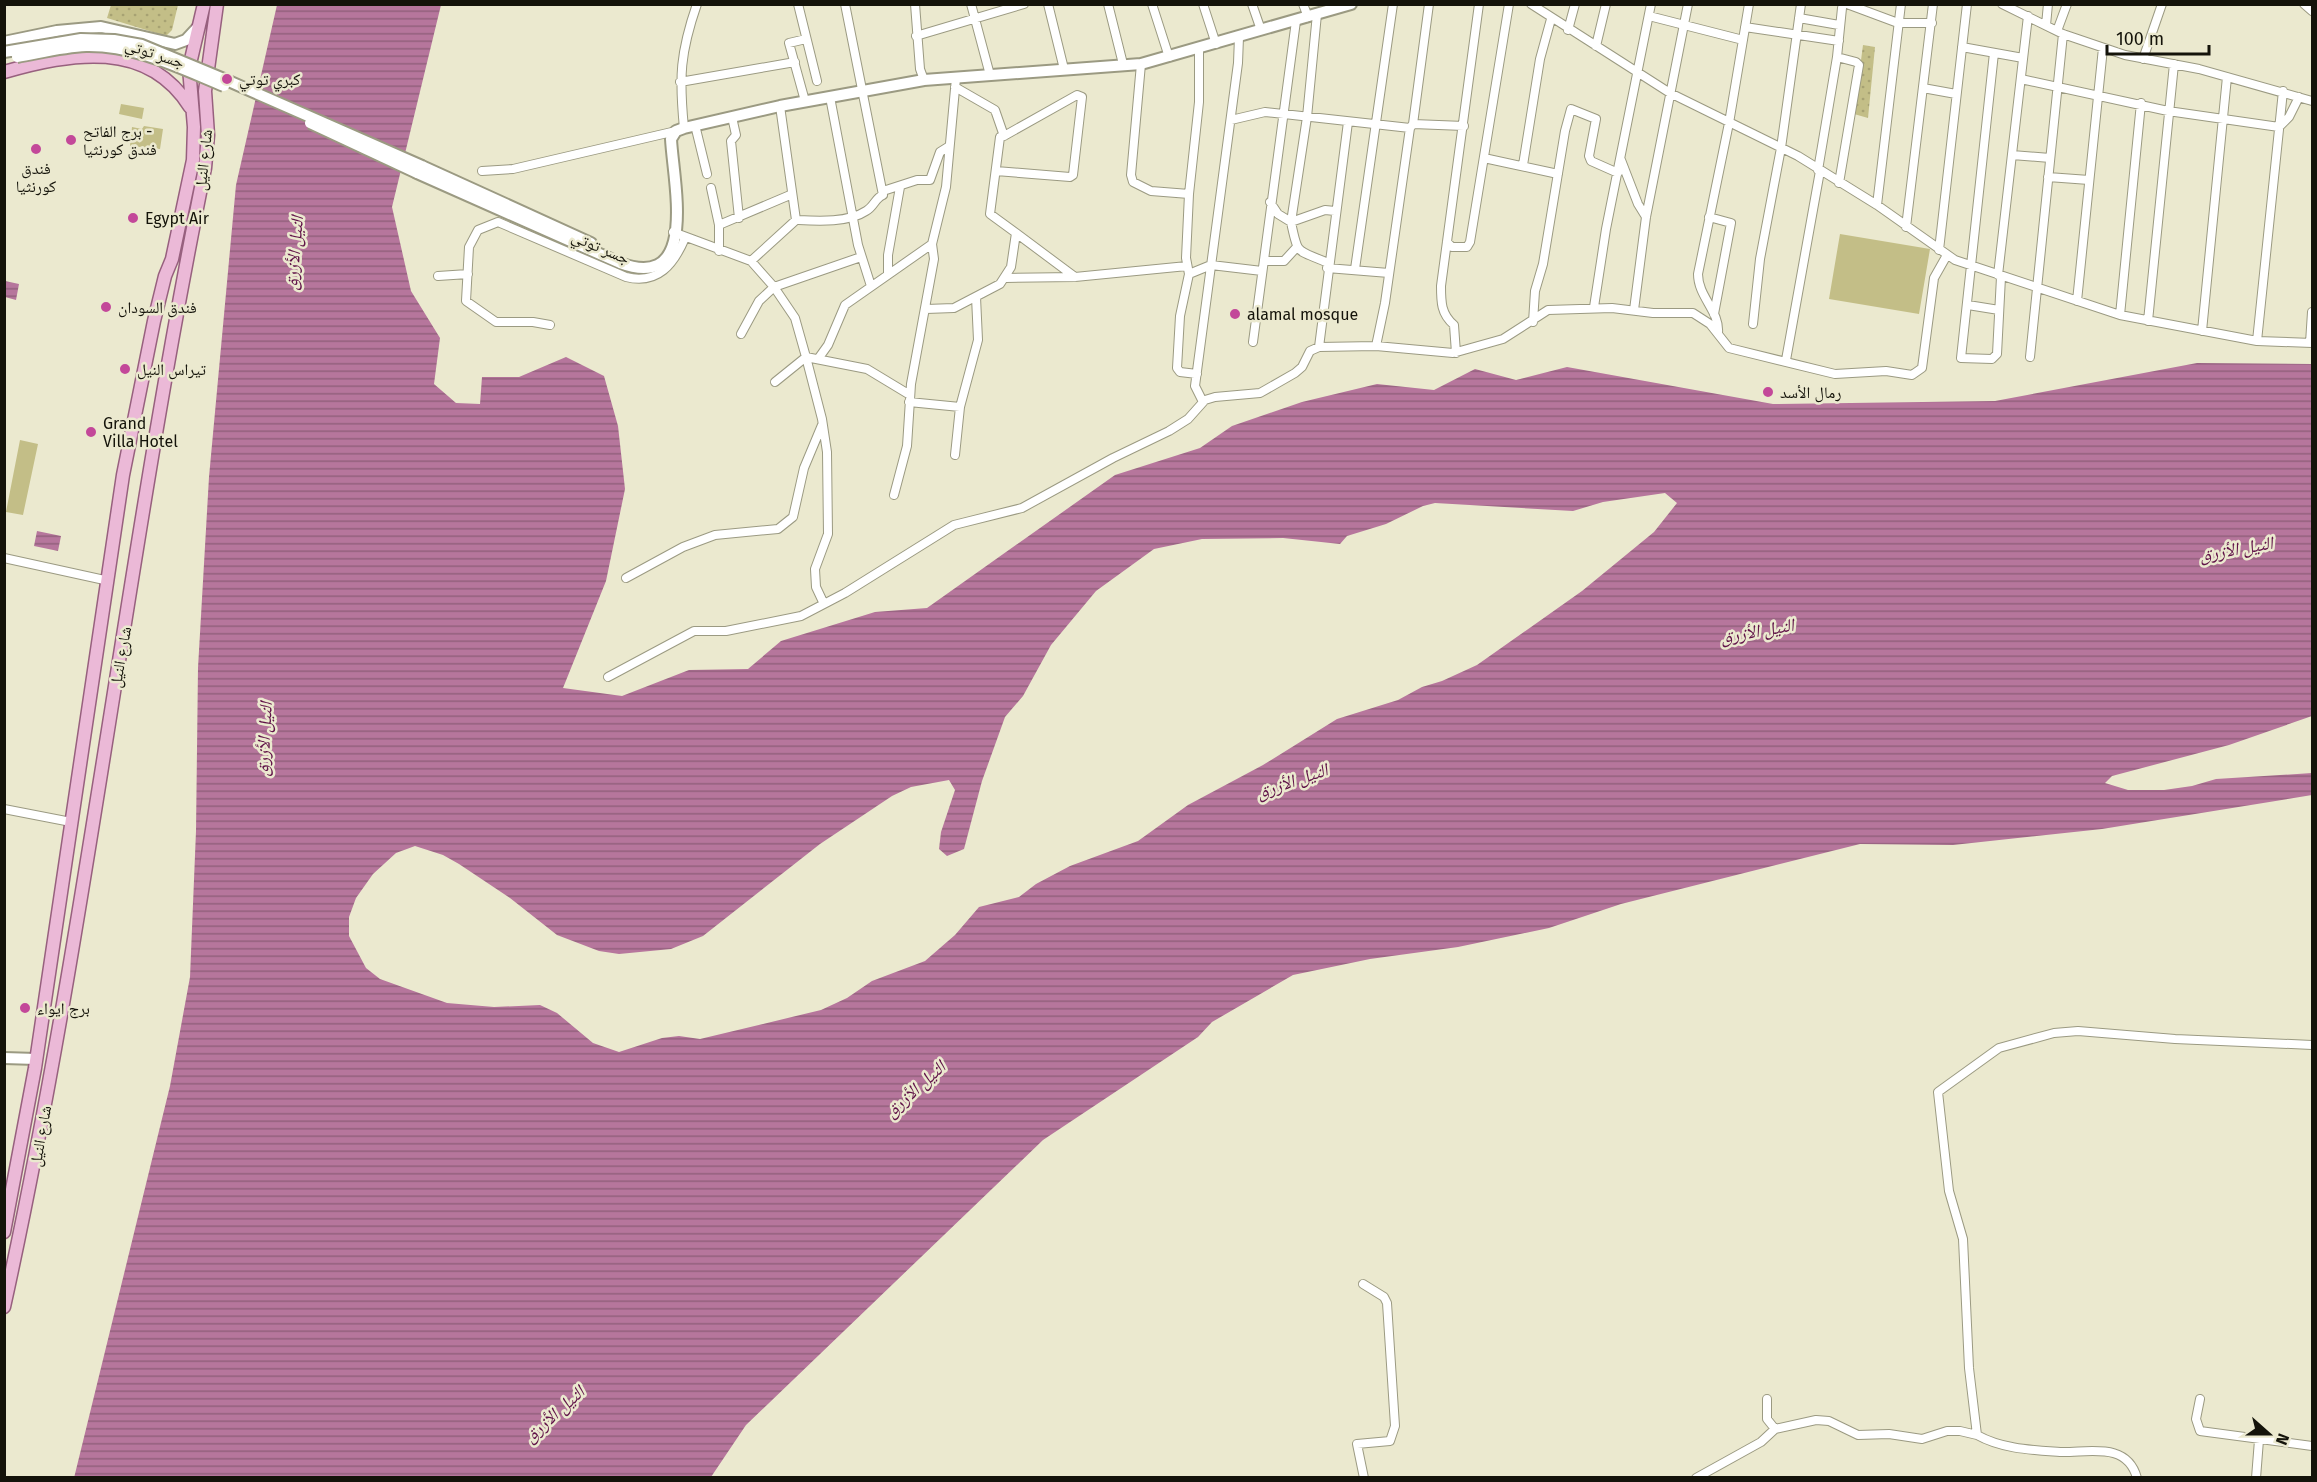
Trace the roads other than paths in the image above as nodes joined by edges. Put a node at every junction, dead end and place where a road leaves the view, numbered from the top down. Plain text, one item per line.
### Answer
1 (204, 4) edge
2 (217, 4) edge
3 (697, 4) edge
4 (798, 4) edge
5 (845, 4) edge
6 (915, 4) edge
7 (971, 4) edge
8 (1024, 4) edge
9 (1048, 4) edge
10 (1108, 4) edge
11 (1152, 4) edge
12 (1203, 4) edge
13 (1252, 4) edge
14 (1303, 4) edge
15 (1350, 4) edge
16 (1393, 4) edge
17 (1429, 4) edge
18 (1479, 4) edge
19 (1509, 4) edge
20 (1531, 4) edge
21 (1575, 4) edge
22 (1606, 4) edge
23 (1651, 4) edge
24 (1688, 4) edge
25 (1749, 4) edge
26 (1801, 4) edge
27 (1901, 4) edge
28 (1933, 4) edge
29 (1967, 4) edge
30 (2002, 4) edge
31 (2048, 4) edge
32 (2067, 4) edge
33 (2162, 4) edge
34 (2304, 4) edge
35 (1842, 5) edge
36 (1861, 7) edge
37 (2313, 11) edge
38 (2028, 15) junction
39 (1312, 16) junction
40 (1648, 16) junction
41 (1799, 18) junction
42 (1551, 19) junction
43 (975, 21) junction
44 (1296, 21) junction
45 (1898, 23) junction
46 (1932, 23) junction
47 (1684, 25) junction
48 (1839, 25) junction
49 (2046, 25) junction
50 (199, 26) junction
51 (1745, 27) junction
52 (1261, 30) junction
53 (1568, 30) junction
54 (2060, 33) junction
55 (1797, 35) junction
56 (916, 36) junction
57 (1239, 38) junction
58 (806, 39) junction
59 (1743, 40) junction
60 (1839, 41) junction
61 (4, 42) edge
62 (1216, 44) junction
63 (1596, 46) junction
64 (1962, 47) junction
65 (2103, 48) junction
66 (1199, 49) junction
67 (4, 52) edge
68 (1994, 53) junction
69 (1169, 57) junction
70 (1837, 57) junction
71 (2023, 58) junction
72 (4, 59) edge
73 (2143, 59) junction
74 (795, 62) junction
75 (1123, 64) junction
76 (1141, 64) junction
77 (2174, 64) junction
78 (1065, 69) junction
79 (4, 72) edge
80 (1637, 73) junction
81 (990, 75) junction
82 (2227, 77) junction
83 (2021, 79) junction
84 (924, 80) junction
85 (817, 81) dead end
86 (680, 82) junction
87 (956, 82) junction
88 (2057, 85) junction
89 (1923, 88) junction
90 (2283, 91) junction
91 (864, 92) junction
92 (1670, 93) junction
93 (1956, 94) junction
94 (2098, 95) junction
95 (830, 97) junction
96 (2299, 97) junction
97 (805, 101) junction
98 (2313, 101) edge
99 (2141, 103) junction
100 (780, 106) junction
101 (2168, 111) junction
102 (193, 112) junction
103 (1283, 114) junction
104 (732, 117) junction
105 (1307, 117) junction
106 (2223, 119) junction
107 (1231, 120) junction
108 (1348, 122) junction
109 (1729, 123) junction
110 (1374, 124) junction
111 (1412, 126) junction
112 (1464, 126) junction
113 (2279, 127) junction
114 (681, 131) junction
115 (1005, 136) junction
116 (948, 147) junction
117 (1781, 148) junction
118 (2012, 155) junction
119 (1484, 158) junction
120 (2050, 158) junction
121 (1621, 160) junction
122 (1523, 165) junction
123 (1819, 170) junction
124 (482, 171) dead end
125 (996, 171) junction
126 (1618, 173) junction
127 (707, 174) dead end
128 (1558, 174) junction
129 (2048, 177) junction
130 (2089, 180) junction
131 (1839, 183) junction
132 (711, 188) dead end
133 (900, 188) junction
134 (883, 191) junction
135 (1189, 194) junction
136 (790, 195) junction
137 (1270, 202) junction
138 (1877, 205) junction
139 (1335, 210) junction
140 (854, 217) junction
141 (1646, 217) junction
142 (1709, 217) junction
143 (739, 218) junction
144 (796, 220) junction
145 (1291, 222) junction
146 (719, 225) junction
147 (1906, 227) junction
148 (1016, 233) junction
149 (678, 235) junction
150 (1447, 242) junction
151 (932, 244) junction
152 (1296, 248) junction
153 (1939, 250) junction
154 (719, 251) junction
155 (1947, 255) junction
156 (861, 257) junction
157 (621, 260) junction
158 (751, 261) junction
159 (1264, 261) junction
160 (1211, 265) junction
161 (1328, 266) junction
162 (1971, 266) junction
163 (1355, 269) junction
164 (1188, 270) junction
165 (1262, 271) junction
166 (1389, 273) junction
167 (468, 274) junction
168 (888, 274) junction
169 (438, 276) dead end
170 (1999, 276) junction
171 (1075, 277) junction
172 (1006, 278) junction
173 (871, 286) junction
174 (774, 288) junction
175 (2037, 288) junction
176 (976, 297) junction
177 (2077, 301) junction
178 (1968, 305) junction
179 (1594, 307) junction
180 (926, 309) junction
181 (1634, 310) junction
182 (1999, 310) junction
183 (2313, 312) edge
184 (1714, 314) junction
185 (2120, 315) junction
186 (2148, 321) junction
187 (1533, 322) junction
188 (1753, 324) dead end
189 (550, 325) dead end
190 (2202, 332) junction
191 (1718, 333) junction
192 (741, 334) dead end
193 (2257, 341) junction
194 (1253, 342) dead end
195 (2311, 343) edge
196 (1376, 346) junction
197 (1318, 347) junction
198 (1456, 352) junction
199 (806, 357) junction
200 (2030, 357) dead end
201 (818, 359) junction
202 (1786, 360) junction
203 (1197, 374) junction
204 (775, 382) dead end
205 (910, 399) junction
206 (1203, 402) junction
207 (960, 407) junction
208 (823, 424) junction
209 (955, 455) dead end
210 (894, 495) dead end
211 (4, 558) edge
212 (626, 578) dead end
213 (109, 581) junction
214 (824, 604) junction
215 (608, 677) dead end
216 (4, 808) edge
217 (71, 822) junction
218 (2313, 1045) edge
219 (10, 1059) edge
220 (36, 1064) junction
221 (19, 1158) junction
222 (35, 1166) junction
223 (4, 1232) edge
224 (1363, 1284) dead end
225 (4, 1307) edge
226 (2200, 1398) dead end
227 (1767, 1399) dead end
228 (1775, 1430) junction
229 (1977, 1435) junction
230 (2259, 1440) junction
231 (2313, 1446) edge
232 (1364, 1478) edge
233 (1696, 1478) edge
234 (2137, 1478) edge
235 (2256, 1478) edge

1 - 50 main road, شارع النيل
2 - 222 main road, شارع النيل
3 - 86 street
4 - 58 street
5 - 91 street
6 - 56 street
7 - 43 street
8 - 43 street
9 - 78 street
10 - 75 street
11 - 69 street
12 - 62 street
13 - 52 street
14 - 39 street
15 - 39 street
16 - 110 street
17 - 111 street
18 - 112 street
19 - 119 street
20 - 42 street
21 - 53 street
22 - 63 street
23 - 40 street
24 - 47 street
25 - 51 street
26 - 41 street
27 - 45 street
28 - 46 street
29 - 64 street
30 - 38 street
31 - 49 street
32 - 54 street
33 - 73 street
34 - 37 street
35 - 36 street
35 - 48 street
36 - 45 street
38 - 49 street
38 - 71 street
39 - 44 street
39 - 105 street
40 - 47 street
40 - 80 street
41 - 48 street
41 - 55 street
42 - 53 street
42 - 122 street
43 - 56 street
43 - 81 street
44 - 52 street
44 - 103 street
45 - 46 street
45 - 138 street
46 - 89 street
47 - 59 street
47 - 92 street
48 - 60 street
49 - 54 street
50 - 61 street
50 - 102 main road, شارع النيل
51 - 55 street
51 - 59 street
52 - 57 street
53 - 63 street
54 - 65 street
54 - 88 street
55 - 60 street
55 - 117 street
56 - 84 street
57 - 62 street
57 - 107 street
58 - 74 street
58 - 85 street
59 - 109 street
60 - 70 street
62 - 66 street
63 - 80 street
64 - 68 street
64 - 93 street
65 - 73 street
65 - 94 street
66 - 69 street
66 - 135 street
67 - 157 street, جسر توتي, bridge
68 - 71 street
68 - 162 street
69 - 76 street
70 - 123 street
70 - 131 street
71 - 83 street
72 - 157 street, جسر توتي, bridge
73 - 77 street
74 - 86 street
74 - 97 street
75 - 76 street
75 - 78 street
76 - 135 street
77 - 82 street
77 - 101 street
78 - 81 street
79 - 102 main road
80 - 92 street
80 - 121 street
81 - 87 street
82 - 90 street
82 - 106 street
83 - 88 street
83 - 118 street
84 - 87 street
84 - 91 street
86 - 114 street
87 - 115 street
87 - 116 street
88 - 94 street
88 - 120 street
89 - 93 street
89 - 147 street
90 - 96 street
90 - 113 street
91 - 95 street
91 - 134 street
92 - 109 street
92 - 141 street
93 - 153 street
94 - 99 street
94 - 130 street
95 - 97 street
95 - 140 street
96 - 98 street
96 - 113 street
97 - 100 street
99 - 101 street
99 - 185 street
100 - 104 street
100 - 136 street
101 - 106 street
101 - 186 street
102 - 213 main road, شارع النيل
103 - 105 street
103 - 107 street
103 - 137 street
104 - 114 street
104 - 143 street
105 - 108 street
105 - 145 street
106 - 113 street
106 - 190 street
107 - 160 street
108 - 110 street
108 - 139 street
109 - 117 street
109 - 142 street
110 - 111 street
110 - 163 street
111 - 112 street
111 - 166 street
112 - 150 street
113 - 193 street
114 - 124 street
114 - 127 street
114 - 149 street, جسر توتي
115 - 125 street
115 - 125 street
116 - 133 street
116 - 151 street
117 - 123 street
117 - 188 street
118 - 120 street
118 - 170 street
119 - 122 street
119 - 150 street
120 - 129 street
121 - 126 street
121 - 141 street
122 - 128 street
123 - 131 street
123 - 202 street
125 - 148 street
126 - 128 street
126 - 179 street
128 - 187 street
129 - 130 street
129 - 175 street
130 - 177 street
131 - 138 street
132 - 146 street
133 - 134 street
133 - 168 street
134 - 140 street
135 - 164 street
136 - 143 street
136 - 144 street
137 - 145 street
137 - 159 street
138 - 147 street
139 - 145 street
139 - 161 street
140 - 144 street
140 - 156 street
141 - 181 street
142 - 184 street
142 - 184 street
143 - 146 street
144 - 158 street
145 - 152 street
146 - 154 street
147 - 153 street
148 - 171 street
148 - 172 street
149 - 154 street
149 - 157 street, جسر توتي
149 - 167 street
150 - 198 street
151 - 168 street
151 - 180 street
152 - 159 street
152 - 161 street
153 - 155 street
154 - 158 street
155 - 162 street
155 - 202 street
156 - 173 street
156 - 174 street
158 - 174 street
159 - 165 street
160 - 164 street
160 - 165 street
160 - 203 street
161 - 163 street
161 - 197 street
162 - 170 street
162 - 178 street
163 - 166 street
164 - 171 street
164 - 203 street
165 - 194 street
166 - 196 street
167 - 169 street
167 - 189 street
168 - 173 street
170 - 175 street
170 - 182 street
171 - 172 street
172 - 176 street
173 - 201 street
174 - 192 street
174 - 199 street
175 - 177 street
175 - 200 street
176 - 180 street
176 - 207 street
177 - 185 street
178 - 182 street
178 - 182 street
179 - 181 street
179 - 187 street
180 - 205 street
181 - 191 street
183 - 195 street
184 - 191 street
185 - 186 street
186 - 190 street
187 - 198 street
190 - 193 street
191 - 202 street
193 - 195 street
196 - 197 street
196 - 198 street
197 - 206 street
199 - 201 street
199 - 204 street
199 - 208 street
201 - 205 street
203 - 206 street
205 - 207 street
205 - 210 street
206 - 214 street
207 - 209 street
208 - 212 street
208 - 214 street
211 - 213 street
213 - 217 main road, شارع النيل
214 - 215 street
216 - 217 street
217 - 220 main road, شارع النيل
218 - 229 street
219 - 220 street
220 - 221 main road, شارع النيل
221 - 222 main road
221 - 223 main road, شارع النيل
222 - 225 main road, شارع النيل
224 - 232 street
226 - 230 street
227 - 228 street
228 - 229 street
228 - 233 street
229 - 234 street
230 - 231 street
230 - 235 street

